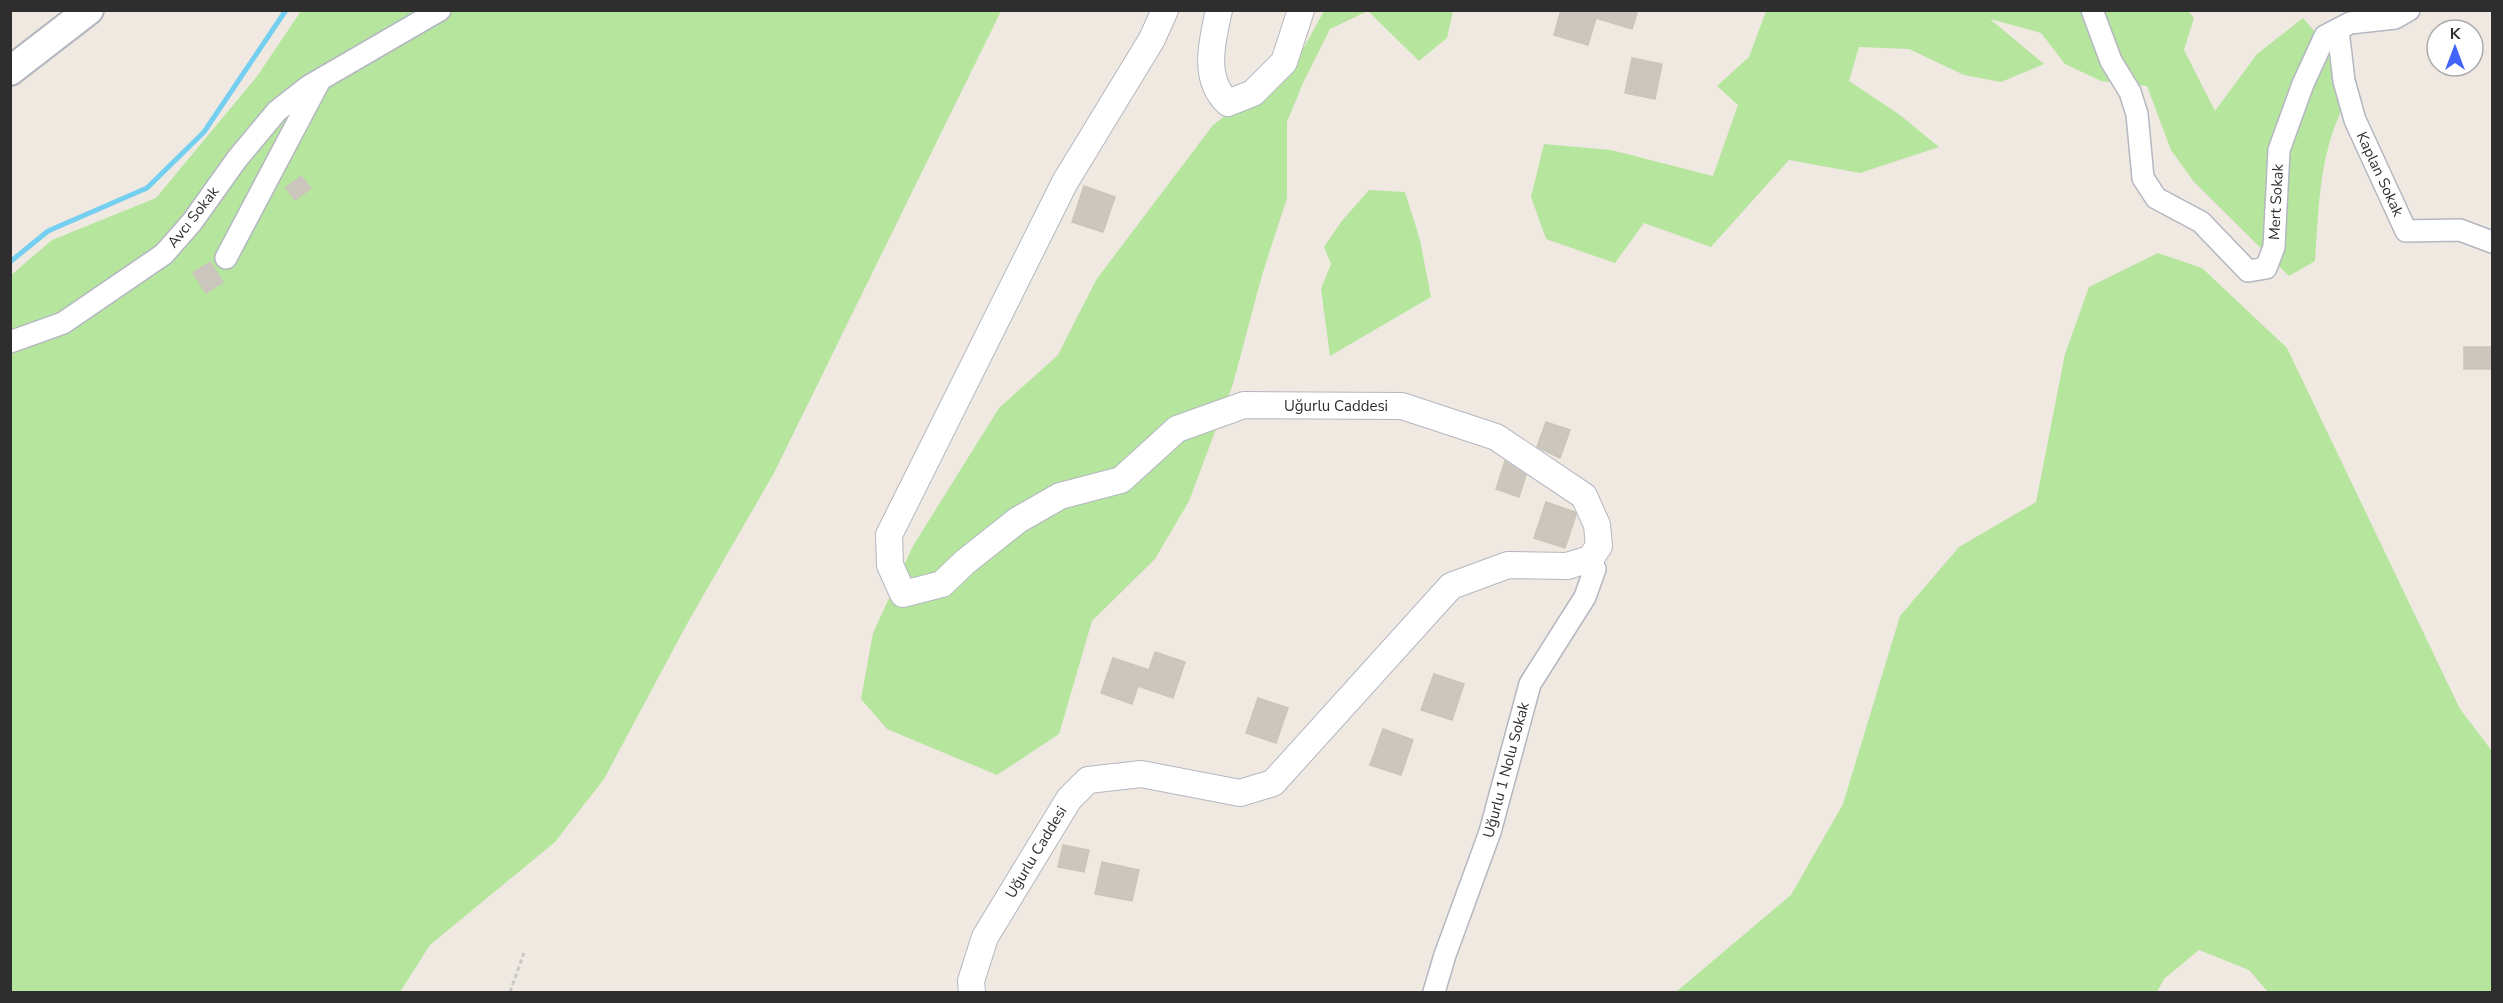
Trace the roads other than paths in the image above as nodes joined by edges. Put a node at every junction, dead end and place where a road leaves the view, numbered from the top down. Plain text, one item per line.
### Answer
1 (89, 10) edge
2 (440, 10) edge
3 (1165, 10) edge
4 (1219, 10) edge
5 (1301, 10) edge
6 (2092, 10) edge
7 (2409, 10) edge
8 (2338, 30) junction
9 (10, 71) edge
10 (320, 79) junction
11 (2493, 242) edge
12 (226, 258) dead end
13 (10, 342) edge
14 (1590, 559) junction
15 (972, 993) edge
16 (1434, 993) edge

1 - 9 main road
2 - 10 street, Avcı Sokak
3 - 14 street, Uğurlu Caddesi
4 - 5 street
6 - 8 street, Mert Sokak
7 - 8 street, Mert Sokak
8 - 11 street, Kaplan Sokak
10 - 12 street
10 - 13 street, Avcı Sokak
14 - 15 street, Uğurlu Caddesi
14 - 16 street, Uğurlu 1 Nolu Sokak

